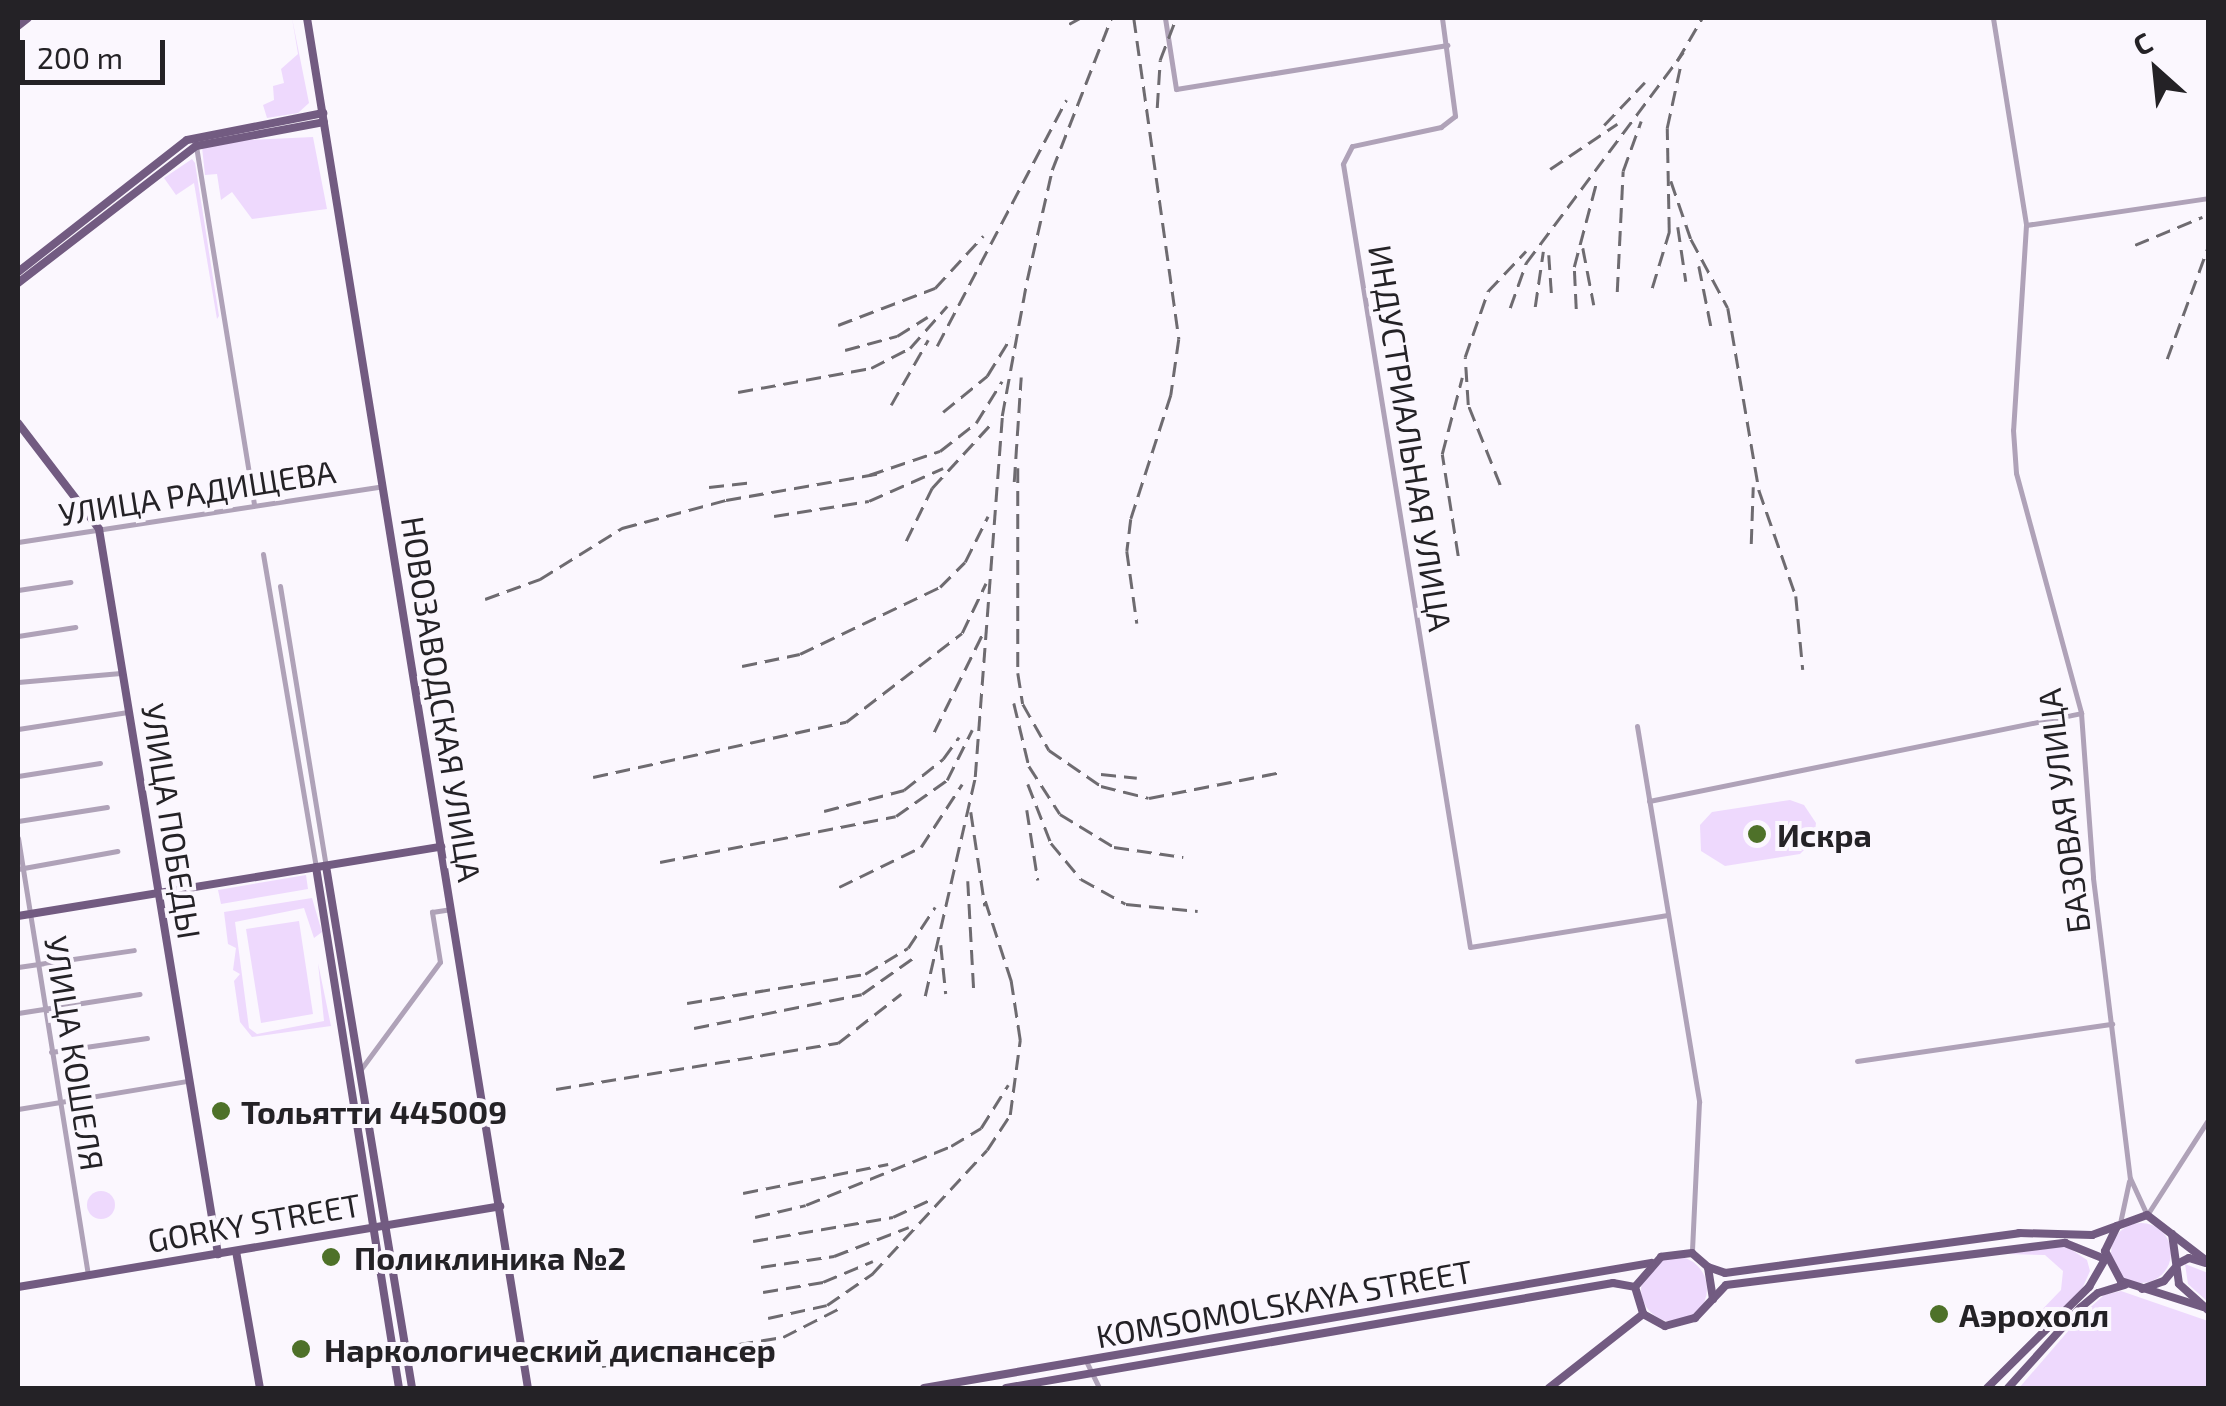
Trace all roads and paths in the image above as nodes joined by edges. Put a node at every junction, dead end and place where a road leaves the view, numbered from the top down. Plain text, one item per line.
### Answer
1 (28, 18) edge
2 (308, 18) edge
3 (1165, 18) edge
4 (1442, 18) edge
5 (1993, 18) edge
6 (18, 26) edge
7 (1447, 46) junction
8 (323, 117) junction
9 (298, 121) junction
10 (196, 146) junction
11 (2208, 198) edge
12 (92, 220) junction
13 (2026, 225) junction
14 (18, 272) edge
15 (18, 282) edge
16 (18, 423) edge
17 (383, 486) junction
18 (254, 506) junction
19 (99, 529) junction
20 (18, 542) edge
21 (263, 554) dead end
22 (70, 582) dead end
23 (280, 586) dead end
24 (18, 590) edge
25 (75, 627) dead end
26 (18, 636) edge
27 (123, 673) junction
28 (18, 682) edge
29 (129, 712) junction
30 (2081, 713) junction
31 (1636, 726) dead end
32 (18, 729) edge
33 (100, 764) dead end
34 (18, 776) edge
35 (1649, 800) junction
36 (107, 806) dead end
37 (18, 820) edge
38 (18, 838) edge
39 (442, 846) junction
40 (117, 851) dead end
41 (321, 866) junction
42 (20, 869) edge
43 (159, 894) junction
44 (450, 909) junction
45 (29, 914) junction
46 (1668, 915) junction
47 (18, 916) edge
48 (134, 950) dead end
49 (37, 964) junction
50 (18, 968) edge
51 (140, 994) dead end
52 (44, 1008) junction
53 (18, 1013) edge
54 (2112, 1024) junction
55 (147, 1038) dead end
56 (51, 1052) junction
57 (1857, 1061) dead end
58 (360, 1071) junction
59 (188, 1081) junction
60 (59, 1102) junction
61 (18, 1109) edge
62 (2208, 1120) edge
63 (2130, 1178) junction
64 (500, 1206) junction
65 (2147, 1215) junction
66 (381, 1226) junction
67 (2117, 1226) junction
68 (2167, 1226) junction
69 (2048, 1232) junction
70 (2049, 1244) junction
71 (236, 1250) junction
72 (1692, 1253) junction
73 (218, 1254) junction
74 (2105, 1259) junction
75 (1651, 1263) junction
76 (2177, 1264) junction
77 (2208, 1264) edge
78 (1708, 1267) junction
79 (88, 1275) junction
80 (2128, 1285) junction
81 (1635, 1286) junction
82 (18, 1287) edge
83 (2140, 1290) junction
84 (1713, 1299) junction
85 (1429, 1303) junction
86 (2206, 1309) edge
87 (1431, 1314) junction
88 (1642, 1314) junction
89 (1219, 1339) junction
90 (1220, 1350) junction
91 (2011, 1364) junction
92 (1088, 1368) junction
93 (2020, 1372) junction
94 (260, 1388) edge
95 (400, 1388) edge
96 (412, 1388) edge
97 (528, 1388) edge
98 (924, 1388) edge
99 (1006, 1388) edge
100 (1098, 1388) edge
101 (1549, 1388) edge
102 (1986, 1388) edge
103 (2008, 1388) edge

1 - 6 main road
2 - 8 main road, НОВОЗАВОДСКАЯ УЛИЦА
3 - 7 street
4 - 7 street, ИНДУСТРИАЛЬНАЯ УЛИЦА
5 - 13 street, БАЗОВАЯ УЛИЦА
7 - 46 street, ИНДУСТРИАЛЬНАЯ УЛИЦА
8 - 9 main road
8 - 17 main road, НОВОЗАВОДСКАЯ УЛИЦА
9 - 10 main road
9 - 12 main road
10 - 12 main road
10 - 18 street
11 - 13 street
12 - 14 main road
12 - 15 main road
13 - 30 street, БАЗОВАЯ УЛИЦА
16 - 19 main road, УЛИЦА ПОБЕДЫ
17 - 18 street, УЛИЦА РАДИЩЕВА
17 - 39 main road, НОВОЗАВОДСКАЯ УЛИЦА
18 - 19 street, УЛИЦА РАДИЩЕВА
19 - 20 street, УЛИЦА РАДИЩЕВА
19 - 27 main road, УЛИЦА ПОБЕДЫ
21 - 41 street
22 - 24 street
23 - 41 street
25 - 26 street
27 - 28 street
27 - 29 main road, УЛИЦА ПОБЕДЫ
29 - 32 street
29 - 43 main road, УЛИЦА ПОБЕДЫ
30 - 35 street
30 - 54 street, БАЗОВАЯ УЛИЦА
31 - 35 street
33 - 34 street
35 - 46 street
36 - 37 street
38 - 42 street, УЛИЦА КОШЕЛЯ
39 - 41 main road
39 - 44 main road, НОВОЗАВОДСКАЯ УЛИЦА
40 - 42 street
41 - 43 main road
41 - 58 main road
41 - 66 main road
42 - 45 street, УЛИЦА КОШЕЛЯ
43 - 45 main road
43 - 59 main road, УЛИЦА ПОБЕДЫ
44 - 58 street
44 - 64 main road, НОВОЗАВОДСКАЯ УЛИЦА
45 - 47 main road
45 - 49 street, УЛИЦА КОШЕЛЯ
46 - 72 street
48 - 49 street
49 - 50 street
49 - 52 street, УЛИЦА КОШЕЛЯ
51 - 52 street
52 - 53 street
52 - 56 street, УЛИЦА КОШЕЛЯ
54 - 57 street
54 - 63 street, БАЗОВАЯ УЛИЦА
55 - 56 street
56 - 60 street, УЛИЦА КОШЕЛЯ
58 - 66 main road
59 - 60 street
59 - 73 main road, УЛИЦА ПОБЕДЫ
60 - 61 street
60 - 79 street, УЛИЦА КОШЕЛЯ
62 - 65 street
63 - 65 street, БАЗОВАЯ УЛИЦА
63 - 67 street
64 - 66 main road, GORKY STREET
64 - 97 main road, НОВОЗАВОДСКАЯ УЛИЦА
65 - 67 main road
65 - 68 main road
66 - 71 main road, GORKY STREET
66 - 95 main road
66 - 96 main road
67 - 69 main road
67 - 74 main road
68 - 76 main road
68 - 77 main road
69 - 70 main road
69 - 78 main road
70 - 74 main road
70 - 84 main road
71 - 73 main road, GORKY STREET
71 - 94 main road
72 - 75 main road
72 - 78 main road
73 - 79 main road, GORKY STREET
74 - 80 main road
74 - 91 main road
75 - 81 main road
75 - 85 main road, KOMSOMOLSKAYA STREET
76 - 77 main road
76 - 83 main road
76 - 86 main road
78 - 84 main road
79 - 82 main road, GORKY STREET
80 - 83 main road
80 - 93 main road
81 - 87 main road, KOMSOMOLSKAYA STREET
81 - 88 main road
83 - 86 main road
84 - 88 main road
85 - 87 main road
85 - 89 main road, KOMSOMOLSKAYA STREET
87 - 90 main road, KOMSOMOLSKAYA STREET
88 - 101 main road
89 - 90 main road
89 - 92 main road, KOMSOMOLSKAYA STREET
90 - 92 main road, KOMSOMOLSKAYA STREET
91 - 93 main road
91 - 102 main road
92 - 98 main road, KOMSOMOLSKAYA STREET
92 - 99 main road, KOMSOMOLSKAYA STREET
92 - 100 street
93 - 103 main road

